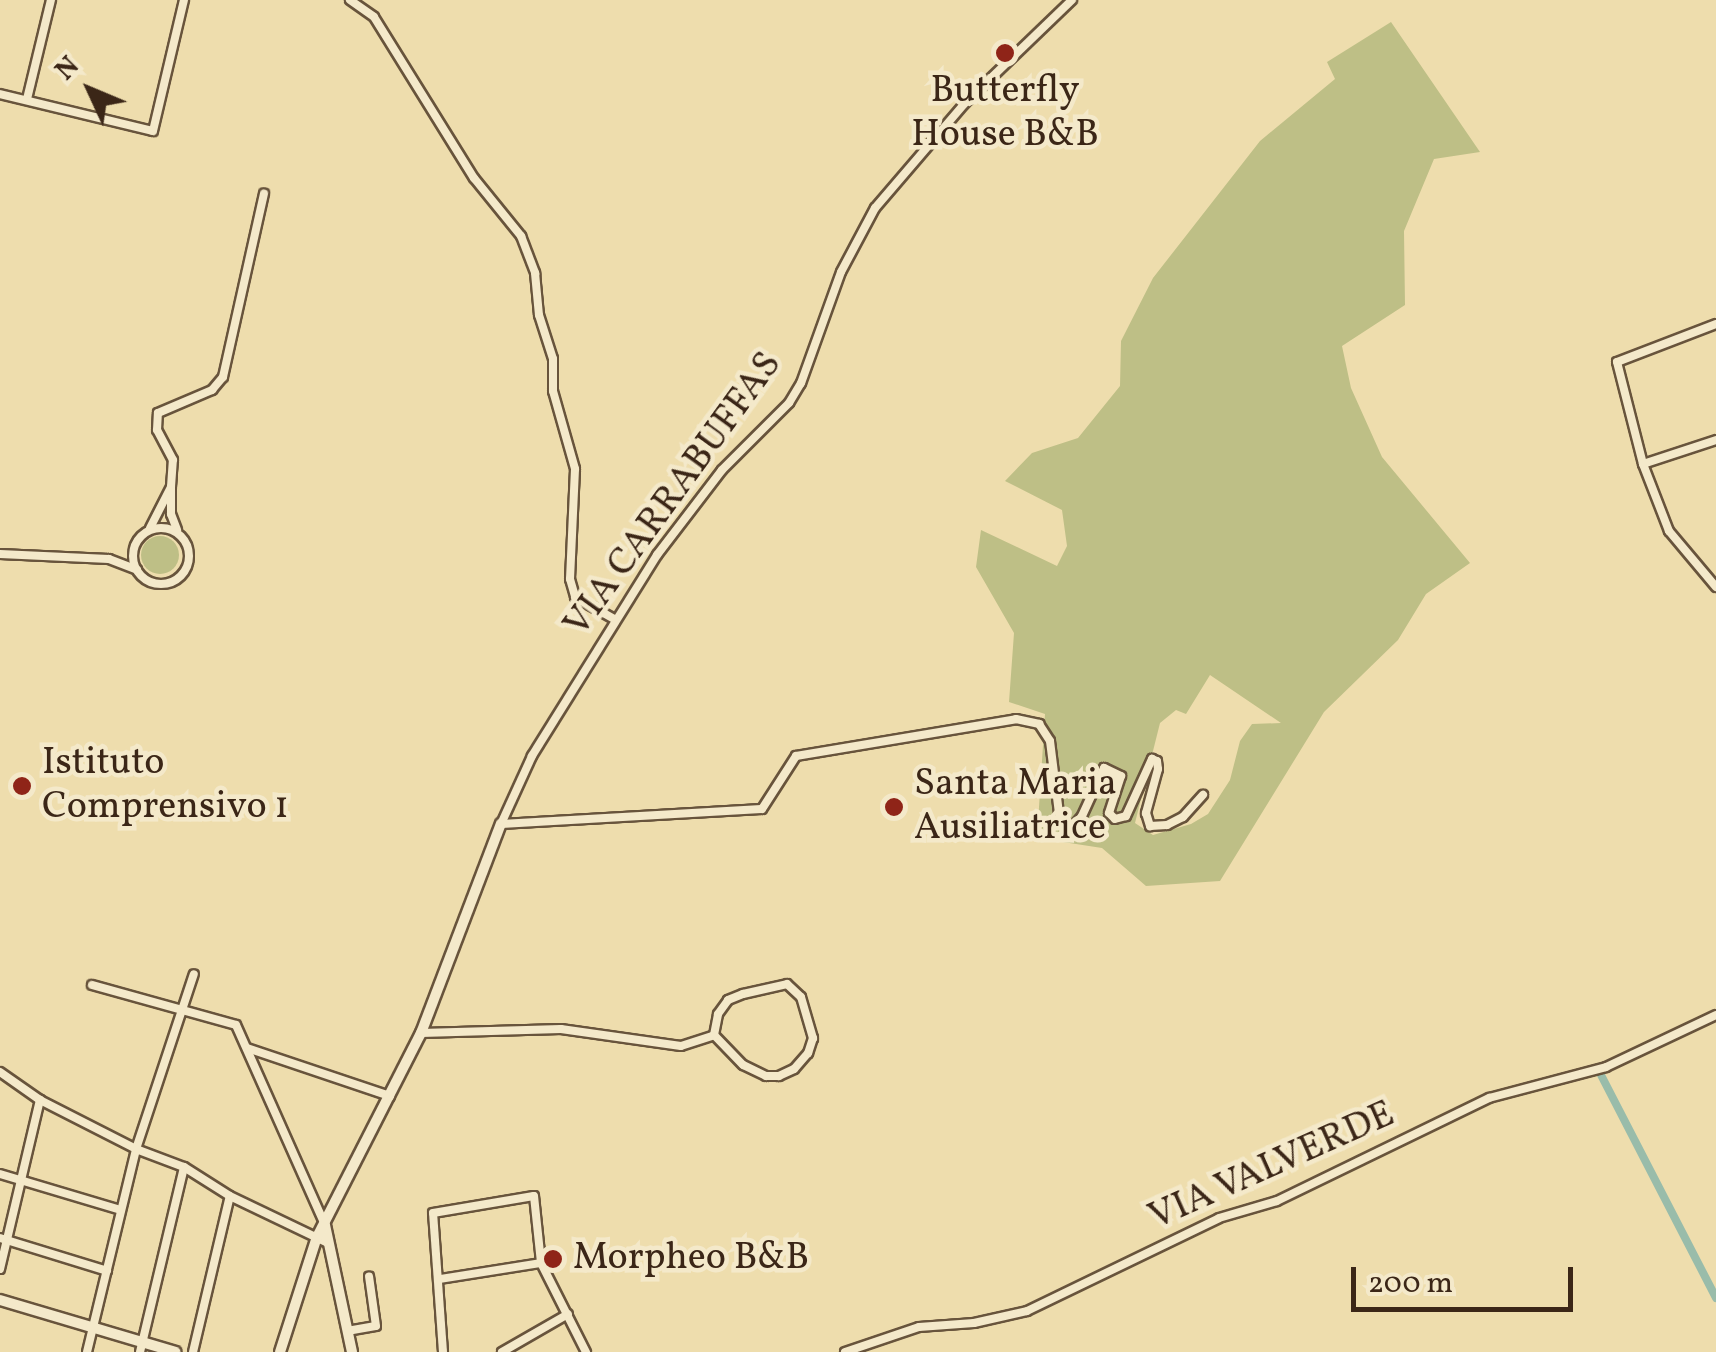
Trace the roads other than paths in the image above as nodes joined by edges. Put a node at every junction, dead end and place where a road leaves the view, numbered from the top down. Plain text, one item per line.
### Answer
1 (51, 0) edge
2 (184, 0) edge
3 (350, 0) edge
4 (1072, 0) edge
5 (0, 94) edge
6 (27, 99) junction
7 (264, 194) dead end
8 (1716, 324) edge
9 (1716, 440) edge
10 (1643, 464) junction
11 (170, 487) junction
12 (146, 532) junction
13 (180, 534) junction
14 (133, 551) junction
15 (0, 554) edge
16 (122, 562) junction
17 (137, 570) junction
18 (1716, 587) edge
19 (614, 619) junction
20 (1204, 794) dead end
21 (501, 824) junction
22 (194, 974) dead end
23 (92, 985) dead end
24 (182, 1010) junction
25 (1716, 1015) edge
26 (421, 1033) junction
27 (714, 1035) junction
28 (246, 1048) junction
29 (0, 1072) edge
30 (390, 1096) junction
31 (40, 1100) junction
32 (136, 1149) junction
33 (184, 1167) junction
34 (0, 1174) edge
35 (22, 1178) junction
36 (230, 1196) junction
37 (122, 1210) junction
38 (324, 1224) junction
39 (3, 1239) edge
40 (323, 1240) junction
41 (311, 1256) junction
42 (541, 1263) junction
43 (332, 1266) junction
44 (0, 1269) edge
45 (107, 1271) junction
46 (369, 1276) dead end
47 (440, 1279) junction
48 (0, 1300) edge
49 (568, 1314) junction
50 (93, 1329) junction
51 (347, 1332) junction
52 (141, 1347) edge
53 (88, 1352) edge
54 (175, 1352) edge
55 (193, 1352) edge
56 (280, 1352) edge
57 (352, 1352) edge
58 (443, 1352) edge
59 (502, 1352) edge
60 (586, 1352) edge
61 (845, 1352) edge

1 - 6 street
2 - 6 street
3 - 19 street
4 - 19 street, VIA CARRABUFFAS
5 - 6 street
7 - 11 street
8 - 10 street
9 - 10 street
10 - 18 street
11 - 12 street
11 - 13 street
12 - 13 street
12 - 14 street
13 - 17 street
14 - 16 street
14 - 17 street
15 - 16 street
16 - 17 street
19 - 21 street, VIA CARRABUFFAS
20 - 21 street
21 - 26 street, VIA CARRABUFFAS
22 - 24 street
23 - 24 street
24 - 28 street
24 - 32 street
25 - 61 street, VIA VALVERDE
26 - 27 street
26 - 30 street, VIA CARRABUFFAS
27 - 27 street
28 - 30 street
28 - 38 street
29 - 31 street
30 - 38 street, VIA CARRABUFFAS
31 - 32 street
31 - 35 street
32 - 33 street
32 - 37 street
33 - 36 street
33 - 52 street
34 - 35 street
35 - 37 street
35 - 39 street
36 - 40 street
36 - 55 street
37 - 45 street
38 - 40 street, VIA CARRABUFFAS
39 - 44 street
39 - 45 street
40 - 41 street, VIA CARRABUFFAS
40 - 43 street
41 - 43 street
41 - 56 street
42 - 47 street
42 - 47 street
42 - 49 street
43 - 51 street
45 - 50 street
46 - 51 street
47 - 58 street
48 - 50 street
49 - 59 street
49 - 60 street
50 - 52 street
50 - 53 street
51 - 57 street
52 - 54 street

